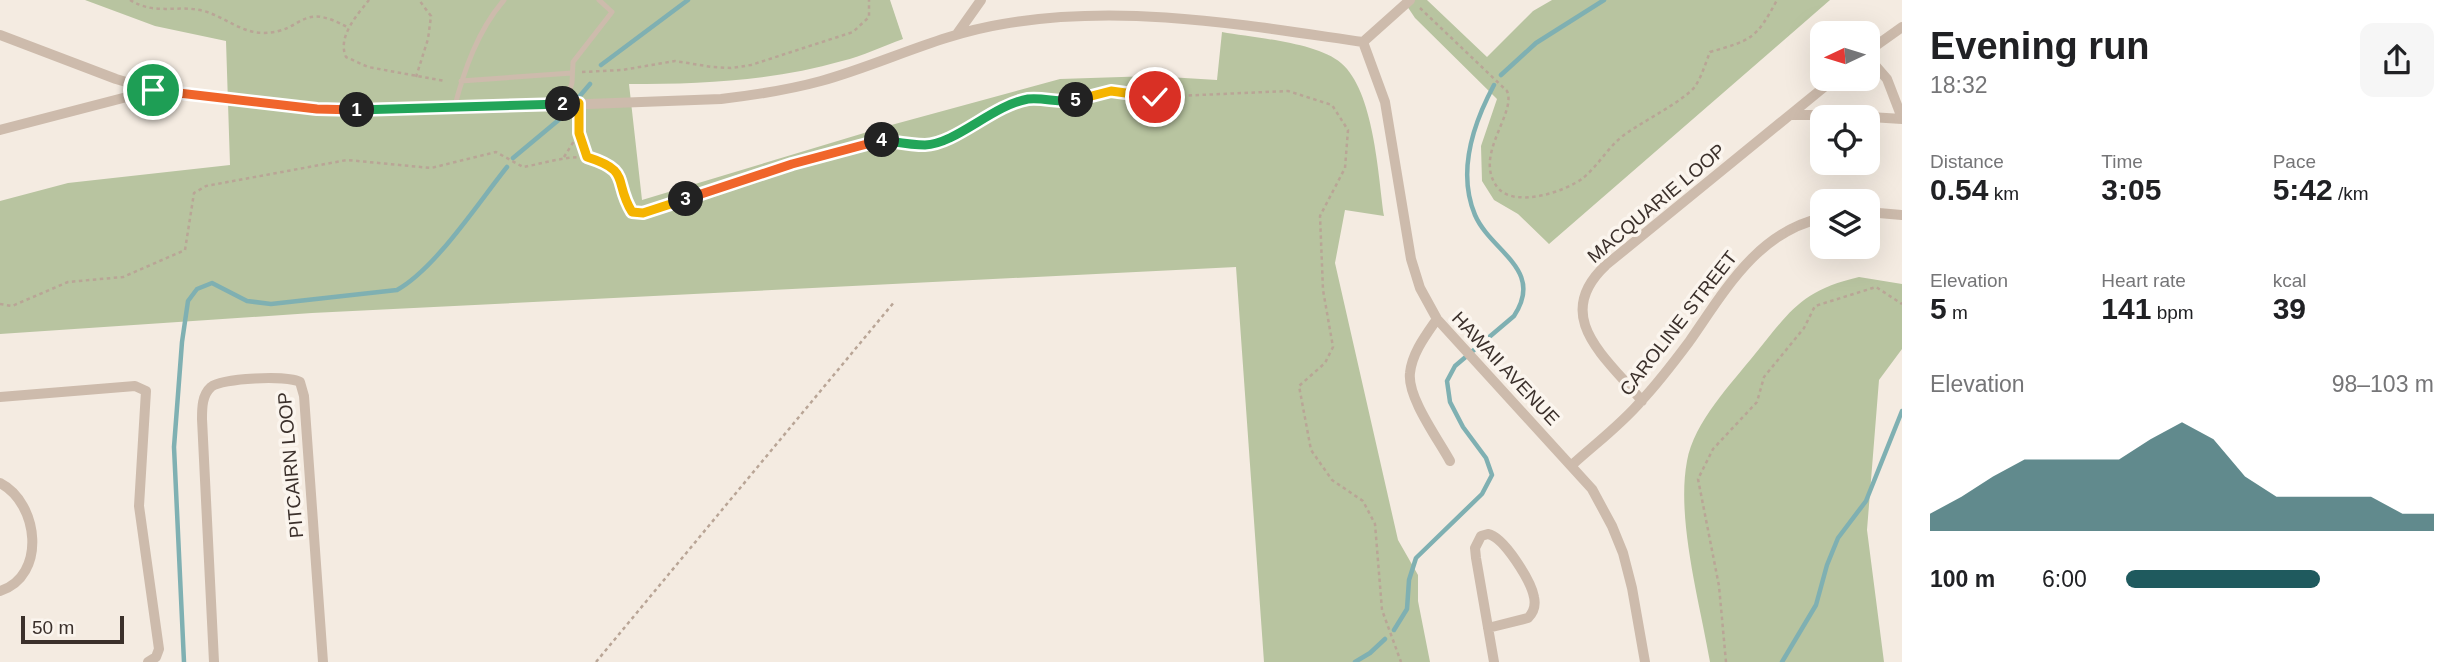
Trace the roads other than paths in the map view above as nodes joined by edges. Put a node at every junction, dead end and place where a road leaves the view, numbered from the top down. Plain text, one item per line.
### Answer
1 (504, 0) edge
2 (599, 0) edge
3 (981, 0) edge
4 (1414, 4) edge
5 (1902, 27) edge
6 (957, 34) junction
7 (0, 36) edge
8 (1363, 42) junction
9 (1880, 44) edge
10 (1880, 72) edge
11 (572, 73) junction
12 (461, 81) junction
13 (153, 90) junction
14 (1820, 91) edge
15 (573, 104) junction
16 (454, 109) junction
17 (1790, 115) junction
18 (1902, 119) edge
19 (0, 130) edge
20 (1880, 213) edge
21 (1902, 215) edge
22 (1810, 223) edge
23 (1437, 319) junction
24 (0, 397) edge
25 (1642, 401) junction
26 (1450, 461) dead end
27 (1572, 465) junction
28 (0, 483) edge
29 (0, 591) edge
30 (1488, 628) junction
31 (148, 662) edge
32 (214, 662) edge
33 (323, 662) edge
34 (1494, 662) edge
35 (1645, 662) edge

1 - 12 lane
2 - 11 lane
3 - 6 street
4 - 8 street
5 - 9 street
6 - 8 street
6 - 15 street
7 - 13 street
8 - 23 street, HAWAII AVENUE
10 - 18 street
11 - 12 lane
11 - 15 lane
12 - 16 lane
13 - 16 street
13 - 19 street
14 - 17 street, MACQUARIE LOOP
15 - 16 street
17 - 18 street
17 - 25 street, MACQUARIE LOOP
20 - 21 street
22 - 25 street, CAROLINE STREET
23 - 26 street
23 - 27 street, HAWAII AVENUE
24 - 31 street
25 - 27 street, CAROLINE STREET
27 - 35 street, HAWAII AVENUE
28 - 29 street
30 - 30 street
30 - 34 street
32 - 33 street, PITCAIRN LOOP

